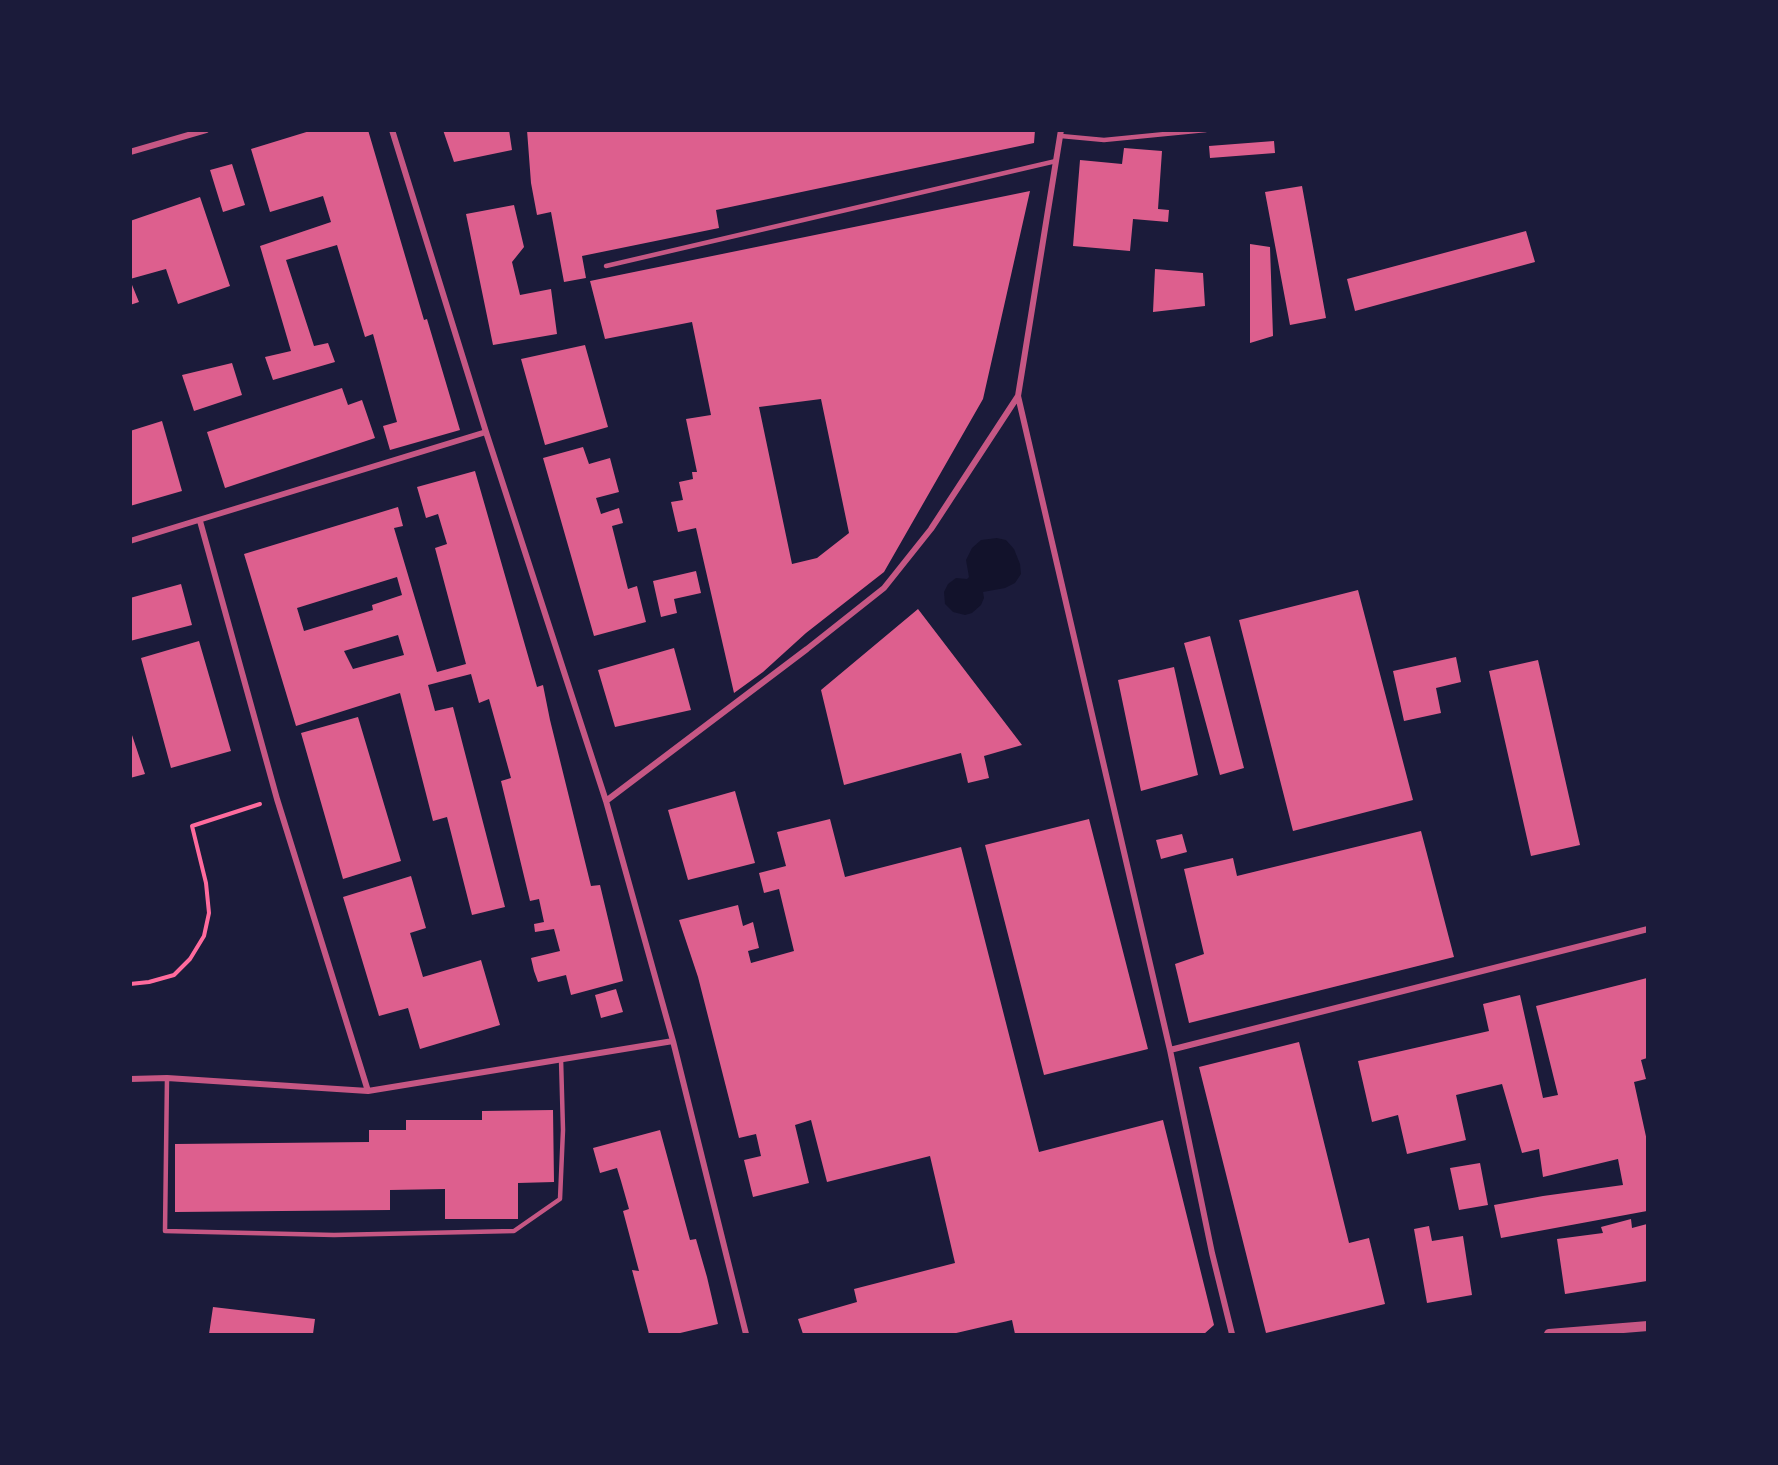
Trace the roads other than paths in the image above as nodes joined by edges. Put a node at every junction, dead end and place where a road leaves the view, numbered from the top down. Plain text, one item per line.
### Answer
1 (206, 130) edge
2 (392, 130) edge
3 (1206, 130) edge
4 (1061, 133) edge
5 (130, 152) edge
6 (1056, 162) junction
7 (606, 266) dead end
8 (1018, 396) junction
9 (486, 432) junction
10 (200, 521) junction
11 (130, 541) edge
12 (606, 801) junction
13 (1647, 929) edge
14 (673, 1041) junction
15 (1170, 1050) junction
16 (561, 1059) junction
17 (167, 1078) junction
18 (130, 1079) edge
19 (369, 1091) junction
20 (1647, 1326) edge
21 (746, 1335) edge
22 (1233, 1335) edge
23 (1549, 1335) edge

1 - 5 street
2 - 9 street
3 - 4 lane
4 - 6 street
6 - 7 lane
6 - 8 street
8 - 12 street
8 - 15 street
9 - 10 street
9 - 12 street
10 - 11 street
10 - 19 street
12 - 14 street
13 - 15 street
14 - 16 street
14 - 21 street
15 - 22 street
16 - 17 lane
16 - 19 street
17 - 18 street
17 - 19 street
20 - 23 street

